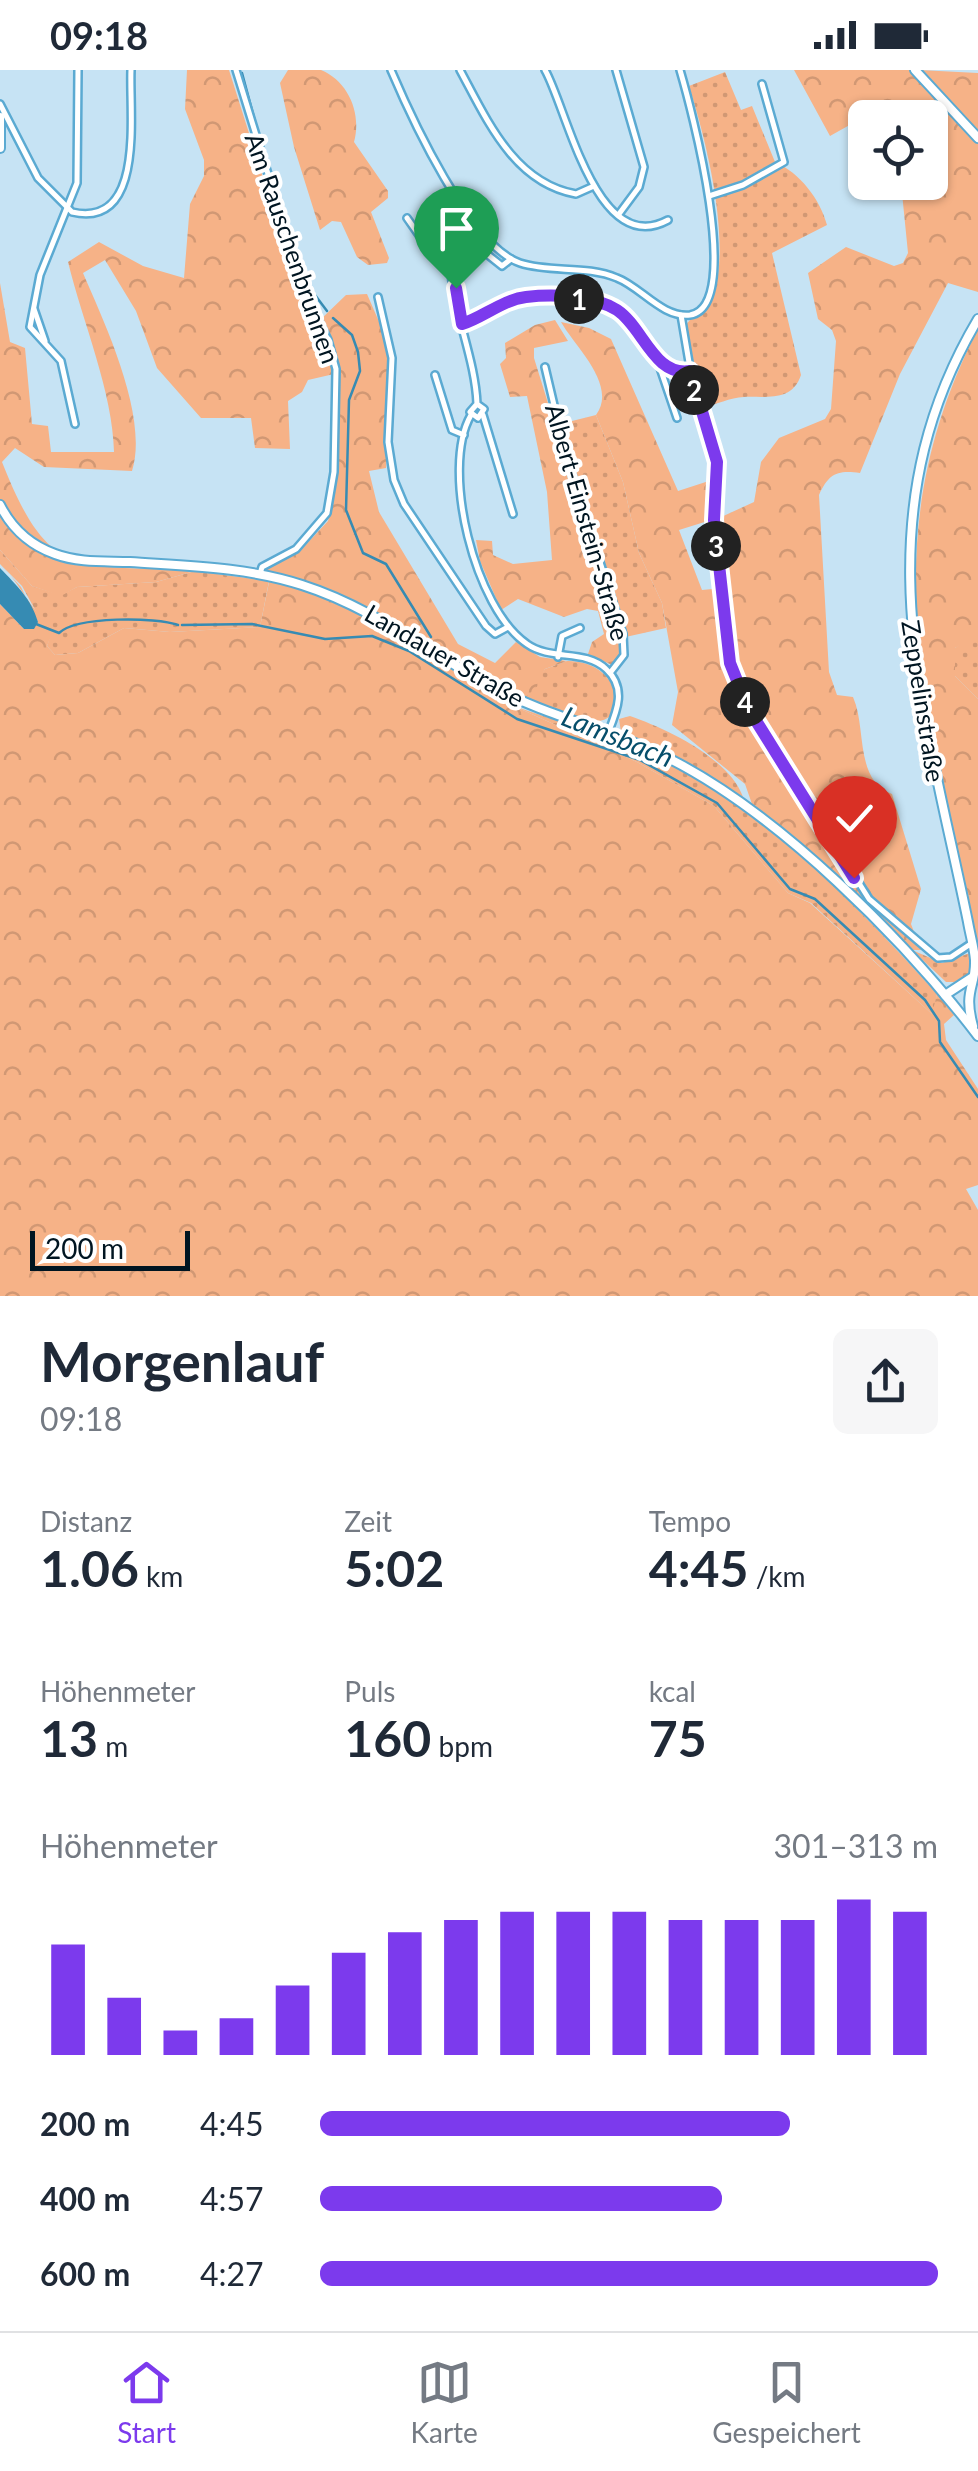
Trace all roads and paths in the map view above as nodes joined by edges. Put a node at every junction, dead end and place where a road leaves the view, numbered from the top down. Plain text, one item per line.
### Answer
1 (78, 70) edge
2 (131, 70) edge
3 (236, 70) edge
4 (391, 70) edge
5 (460, 70) edge
6 (545, 70) edge
7 (616, 70) edge
8 (680, 70) edge
9 (914, 70) edge
10 (762, 84) dead end
11 (0, 104) edge
12 (0, 118) edge
13 (978, 138) edge
14 (0, 148) edge
15 (594, 186) junction
16 (709, 196) junction
17 (67, 210) junction
18 (619, 214) junction
19 (407, 218) dead end
20 (668, 220) dead end
21 (450, 253) junction
22 (512, 259) junction
23 (378, 297) dead end
24 (681, 314) junction
25 (978, 318) edge
26 (462, 324) junction
27 (657, 358) junction
28 (546, 366) dead end
29 (690, 371) junction
30 (435, 375) dead end
31 (476, 404) junction
32 (471, 415) junction
33 (483, 415) junction
34 (677, 418) dead end
35 (75, 424) dead end
36 (464, 435) junction
37 (0, 505) edge
38 (514, 514) dead end
39 (260, 574) junction
40 (508, 628) junction
41 (580, 628) dead end
42 (558, 657) junction
43 (610, 672) junction
44 (608, 733) junction
45 (972, 943) junction
46 (971, 979) junction
47 (947, 998) junction
48 (976, 1033) edge

1 - 17 street
2 - 17 street
3 - 39 street, Am Rauschenbrunnen
4 - 22 street
5 - 15 street
6 - 15 street
7 - 18 street
8 - 16 street
9 - 13 main road
10 - 16 street
11 - 17 street
12 - 14 main road
15 - 18 street
16 - 24 street
17 - 35 street
18 - 20 street
19 - 21 street
21 - 22 street
21 - 26 street
22 - 24 street
23 - 40 street
24 - 29 street
25 - 45 main road, Zeppelinstraße
26 - 27 street
26 - 31 street
27 - 29 street
27 - 34 street
28 - 43 street, Albert-Einstein-Straße
29 - 45 street
30 - 36 street
31 - 32 street
31 - 33 street
32 - 33 street
32 - 36 street
33 - 38 street
36 - 40 street
37 - 39 main road, Landauer Straße
39 - 44 main road, Landauer Straße
40 - 42 street
41 - 42 street
42 - 43 street
43 - 44 street, Albert-Einstein-Straße
44 - 47 main road, Landauer Straße
45 - 46 main road, Zeppelinstraße
46 - 47 main road
46 - 48 main road, Zeppelinstraße
47 - 48 main road, Landauer Straße

